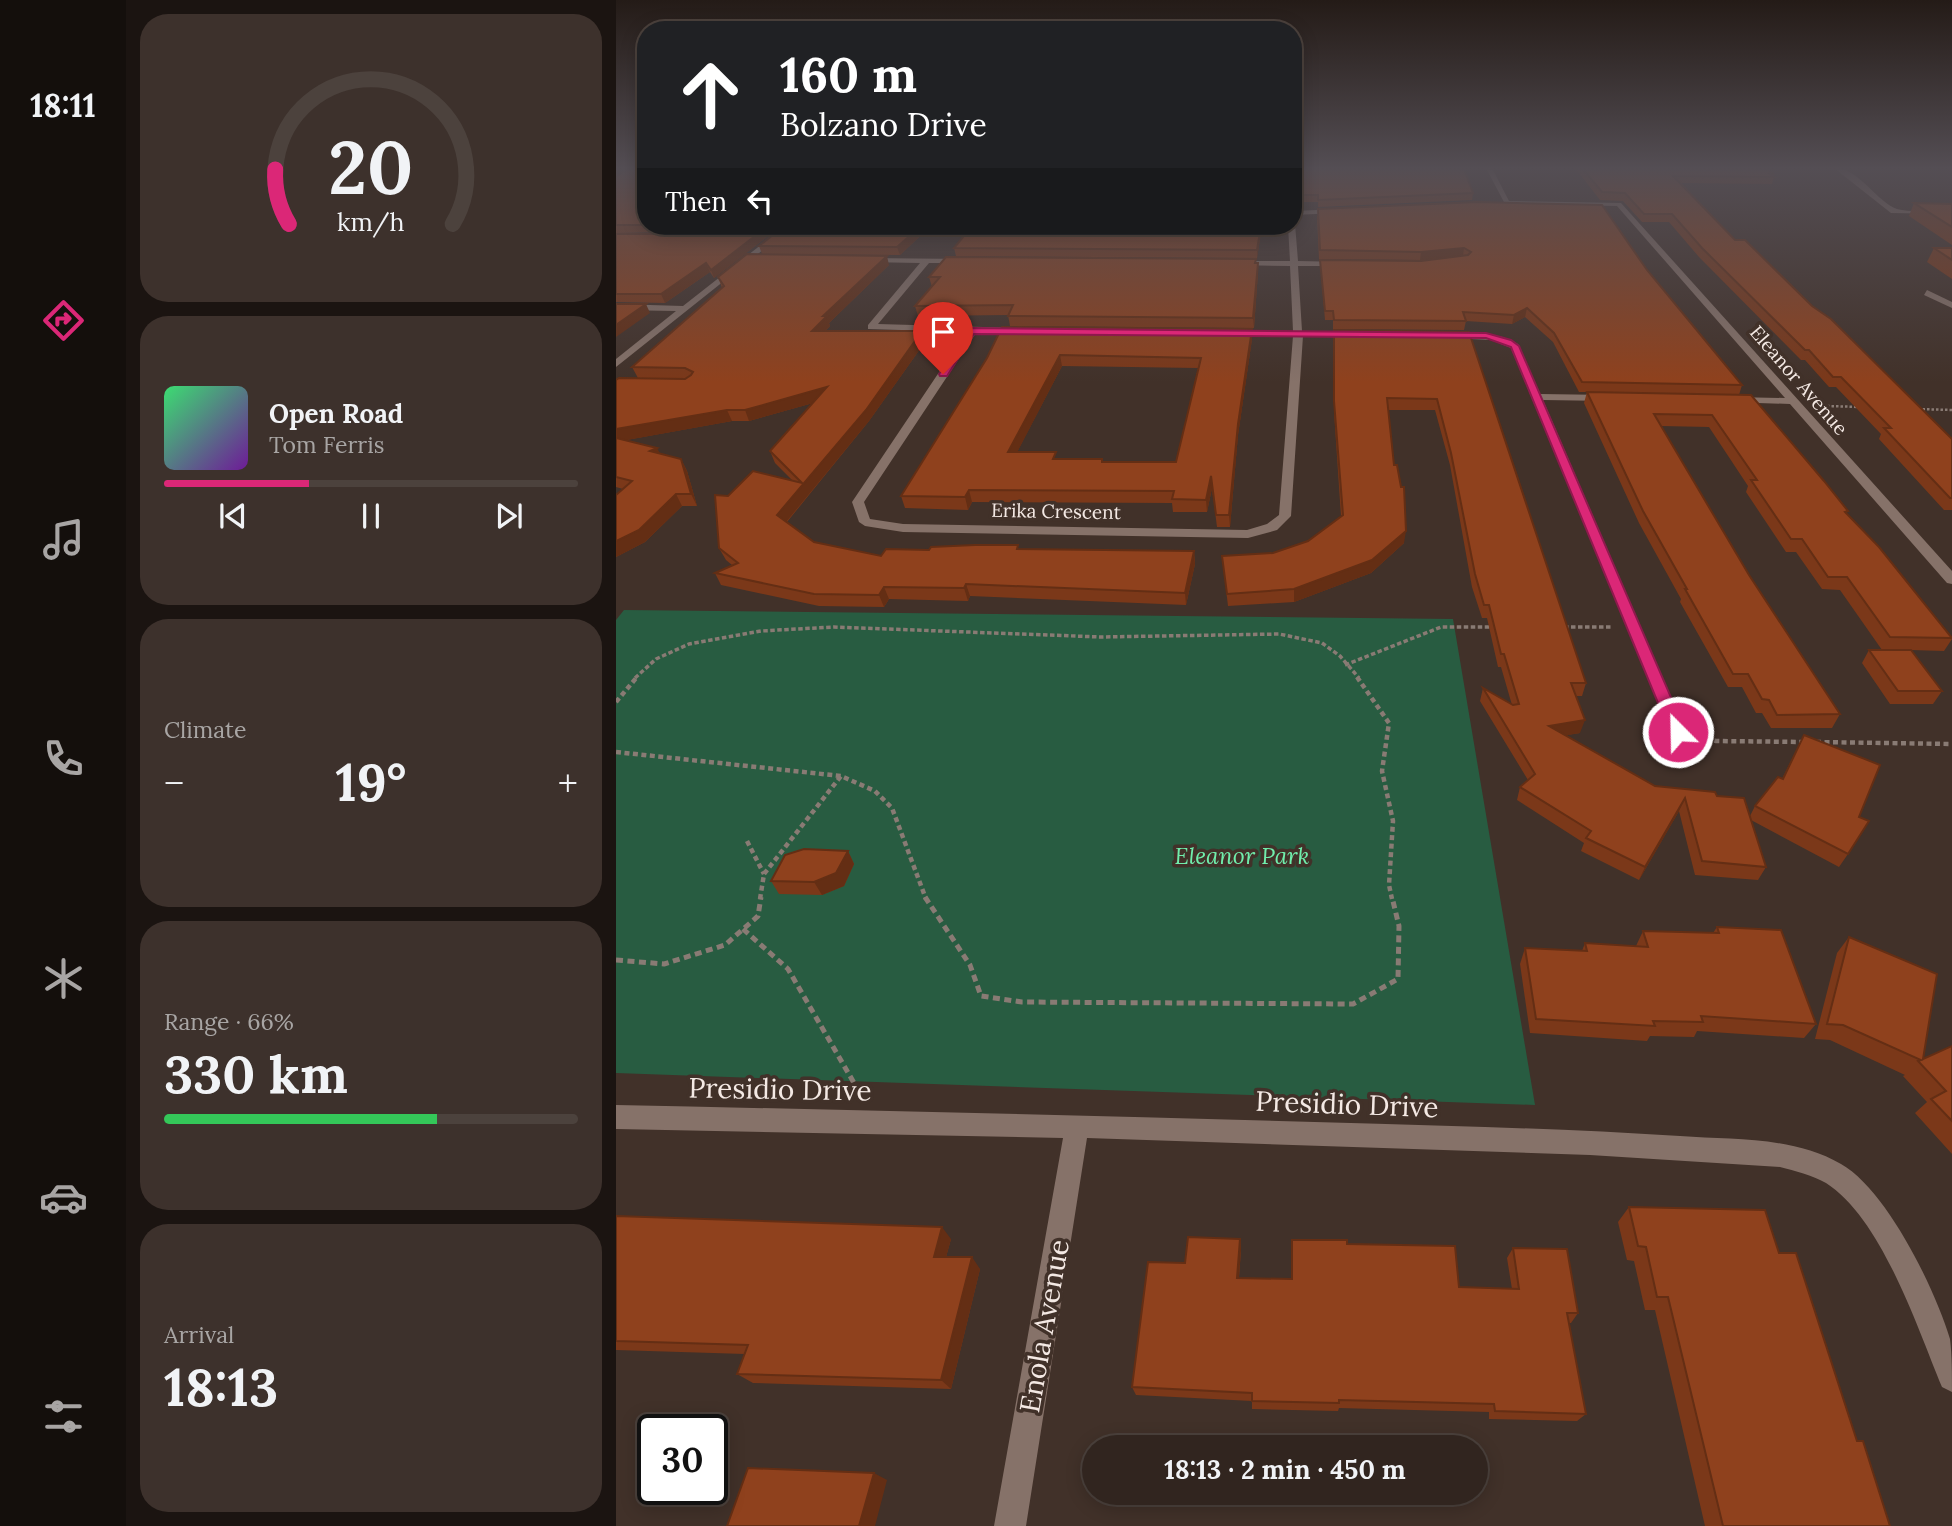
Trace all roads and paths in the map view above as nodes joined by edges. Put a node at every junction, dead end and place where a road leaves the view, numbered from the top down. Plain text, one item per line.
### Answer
1 (772, 239) edge
2 (1293, 239) edge
3 (1650, 239) edge
4 (747, 259) junction
5 (761, 259) edge
6 (854, 260) edge
7 (927, 260) junction
8 (982, 261) edge
9 (1228, 263) edge
10 (1295, 264) junction
11 (1351, 264) edge
12 (1952, 292) edge
13 (1952, 305) edge
14 (616, 307) edge
15 (684, 309) junction
16 (972, 331) junction
17 (1040, 332) edge
18 (1216, 333) edge
19 (1298, 334) junction
20 (1365, 335) edge
21 (1432, 335) edge
22 (616, 364) edge
23 (1536, 397) junction
24 (1617, 398) edge
25 (1724, 400) edge
26 (1794, 403) junction
27 (1861, 408) edge
28 (1913, 409) edge
29 (1952, 410) edge
30 (1952, 580) edge
31 (1496, 627) edge
32 (1550, 627) edge
33 (1633, 627) junction
34 (1345, 665) junction
35 (616, 702) edge
36 (1678, 732) joint
37 (1952, 744) edge
38 (616, 752) edge
39 (841, 776) junction
40 (747, 841) dead end
41 (764, 874) junction
42 (743, 929) junction
43 (616, 960) edge
44 (616, 1117) edge
45 (876, 1122) junction
46 (1077, 1126) junction
47 (1952, 1377) edge
48 (1010, 1526) edge

1 - 4 street
2 - 10 street
3 - 26 street, Eleanor Avenue
4 - 5 street
4 - 15 street
6 - 7 street
7 - 8 street
7 - 16 street
9 - 10 street
10 - 11 street
10 - 19 street
12 - 13 street
14 - 15 street
15 - 22 street
16 - 17 street
16 - 19 street, Erika Crescent
18 - 19 street
19 - 20 street
21 - 23 street
23 - 24 street
23 - 33 street
25 - 26 street
26 - 27 path
26 - 30 street, Eleanor Avenue
28 - 29 path
31 - 34 path
32 - 33 path
33 - 36 street
34 - 35 path
34 - 39 path
36 - 37 path
38 - 39 path
39 - 41 path
40 - 41 path
41 - 42 path
42 - 43 path
42 - 45 path
44 - 45 street, Presidio Drive
45 - 46 street, Presidio Drive
46 - 47 street, Presidio Drive
46 - 48 street, Enola Avenue

